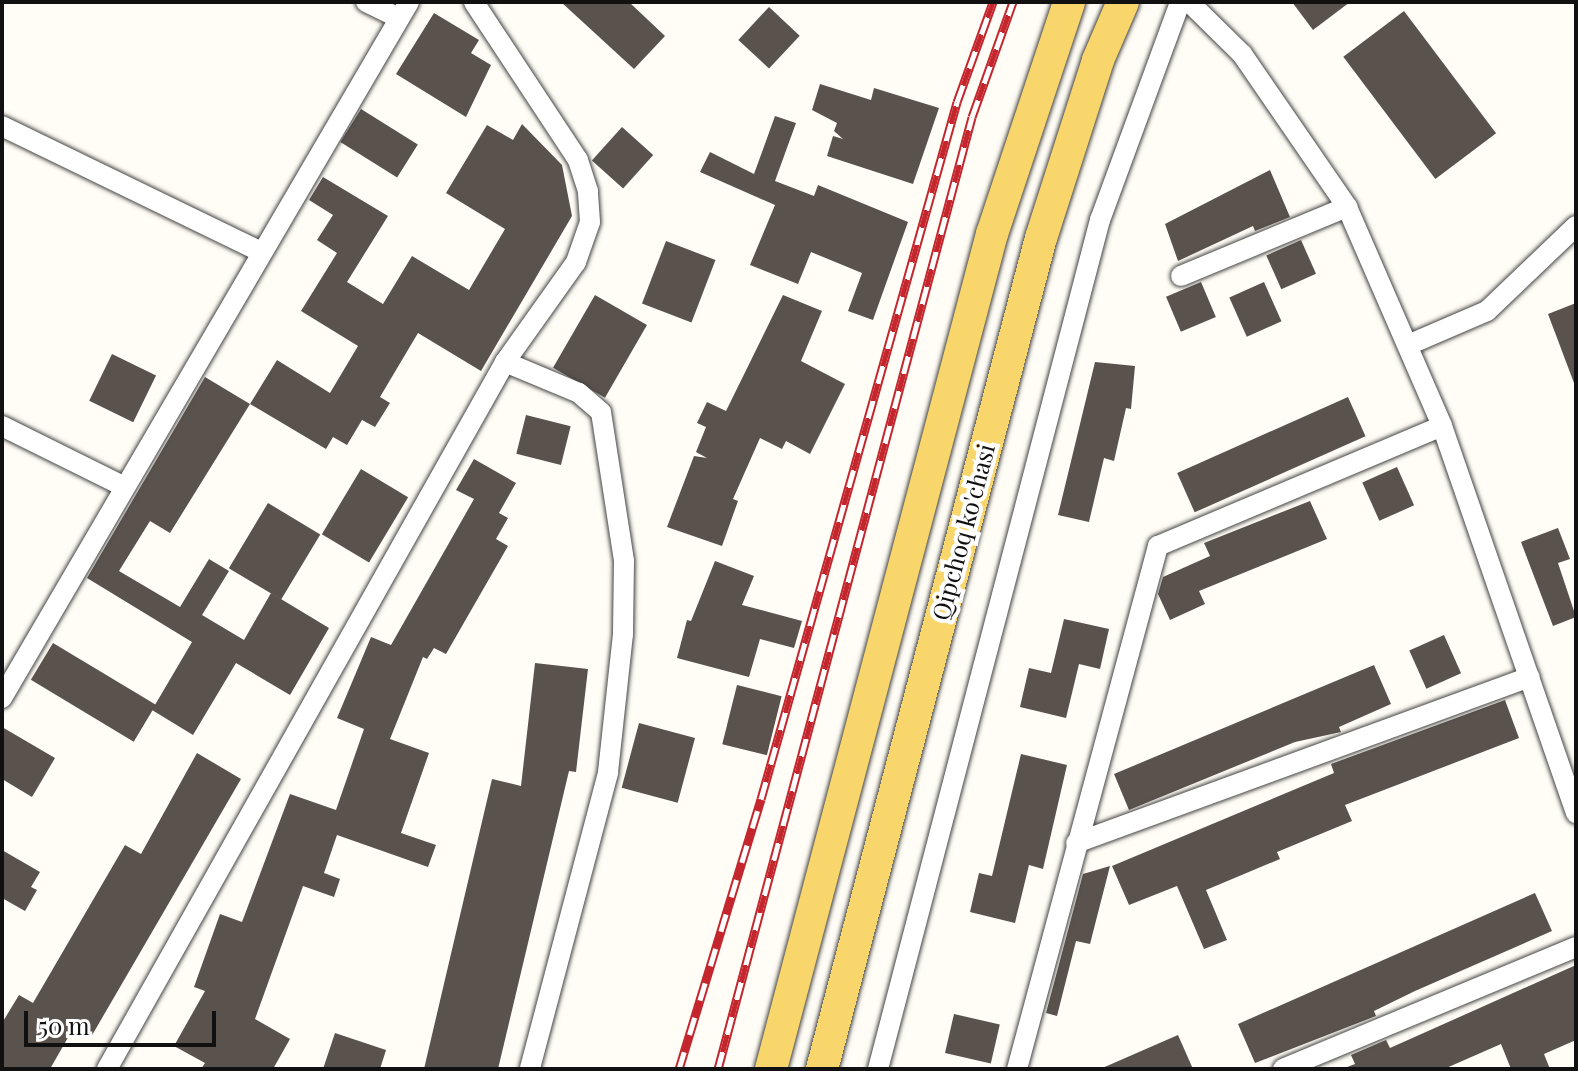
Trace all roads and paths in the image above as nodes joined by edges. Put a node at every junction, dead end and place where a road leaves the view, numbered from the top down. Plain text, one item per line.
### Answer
1 (366, 2) edge
2 (474, 2) edge
3 (1069, 2) edge
4 (1123, 2) edge
5 (1180, 2) edge
6 (1189, 2) edge
7 (403, 9) edge
8 (2, 126) edge
9 (1347, 207) junction
10 (1576, 226) edge
11 (261, 252) junction
12 (1181, 276) dead end
13 (1408, 345) junction
14 (505, 362) junction
15 (2, 426) edge
16 (1442, 426) junction
17 (125, 487) junction
18 (1530, 677) junction
19 (2, 698) edge
20 (1576, 813) edge
21 (1076, 843) junction
22 (1576, 947) edge
23 (107, 1069) edge
24 (530, 1069) edge
25 (771, 1069) edge
26 (822, 1069) edge
27 (878, 1069) edge
28 (1017, 1069) edge
29 (1283, 1069) edge

1 - 7 street
2 - 14 street
3 - 25 main road, Qipchoq ko'chasi
4 - 26 main road, Qipchoq ko'chasi
5 - 27 street
6 - 9 street
7 - 11 street
8 - 11 street
9 - 12 street
9 - 13 street
10 - 13 street
11 - 17 street
13 - 16 street
14 - 23 street
14 - 24 street
15 - 17 street
16 - 18 street
16 - 21 street
17 - 19 street
18 - 20 street
18 - 21 street
21 - 28 street
22 - 29 street

